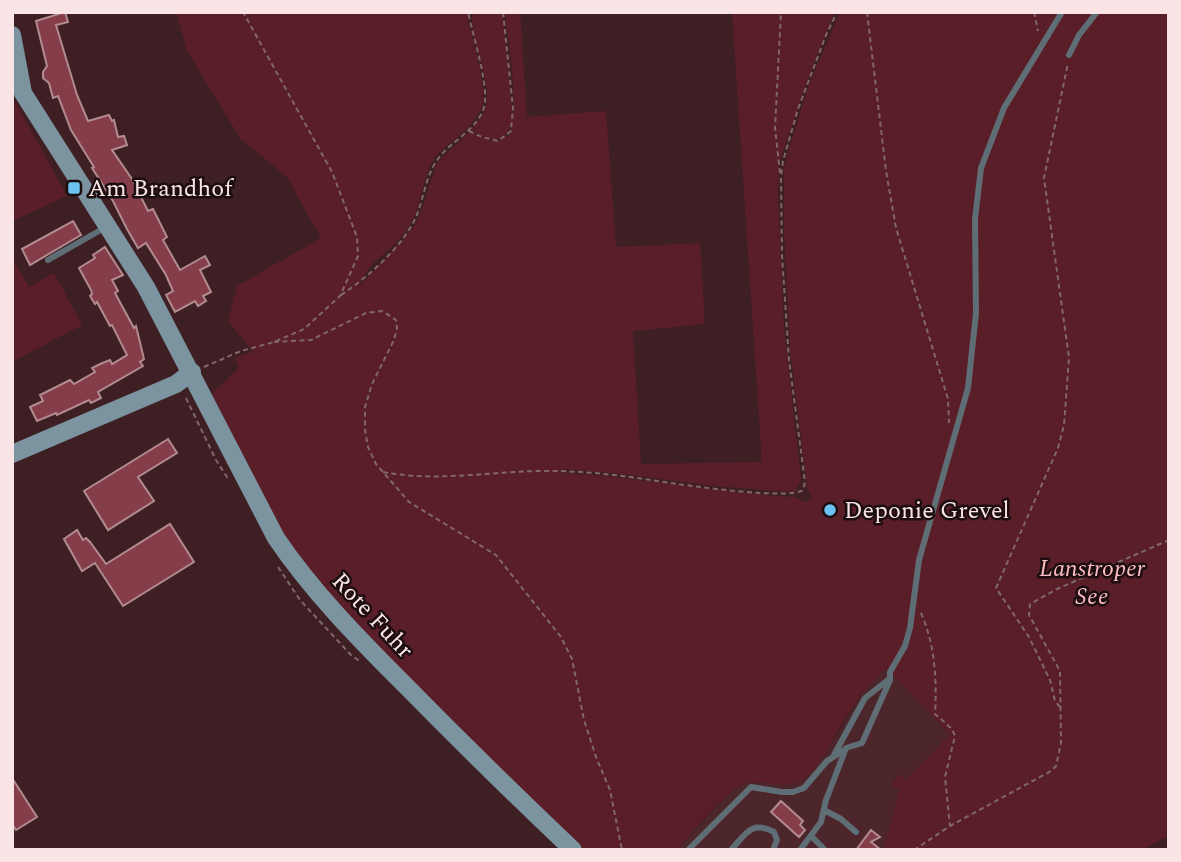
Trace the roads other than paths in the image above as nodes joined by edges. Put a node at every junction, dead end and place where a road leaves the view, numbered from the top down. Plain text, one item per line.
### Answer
1 (1062, 12) edge
2 (1097, 12) edge
3 (12, 35) edge
4 (1069, 55) road end
5 (107, 226) junction
6 (48, 260) dead end
7 (191, 372) junction
8 (12, 454) edge
9 (890, 680) junction
10 (846, 748) junction
11 (834, 757) junction
12 (824, 810) junction
13 (856, 832) dead end
14 (812, 837) junction
15 (573, 850) edge
16 (688, 850) edge
17 (731, 850) edge
18 (773, 850) edge
19 (800, 850) edge
20 (825, 850) edge

1 - 9 lane
2 - 4 lane
3 - 5 main road, Rote Fuhr
5 - 6 lane
5 - 7 main road, Rote Fuhr
7 - 8 main road
7 - 15 main road, Rote Fuhr
9 - 10 lane
9 - 11 lane
10 - 11 lane
10 - 12 lane
11 - 16 lane
12 - 13 lane
12 - 14 lane
14 - 19 lane
14 - 20 lane
17 - 18 lane

